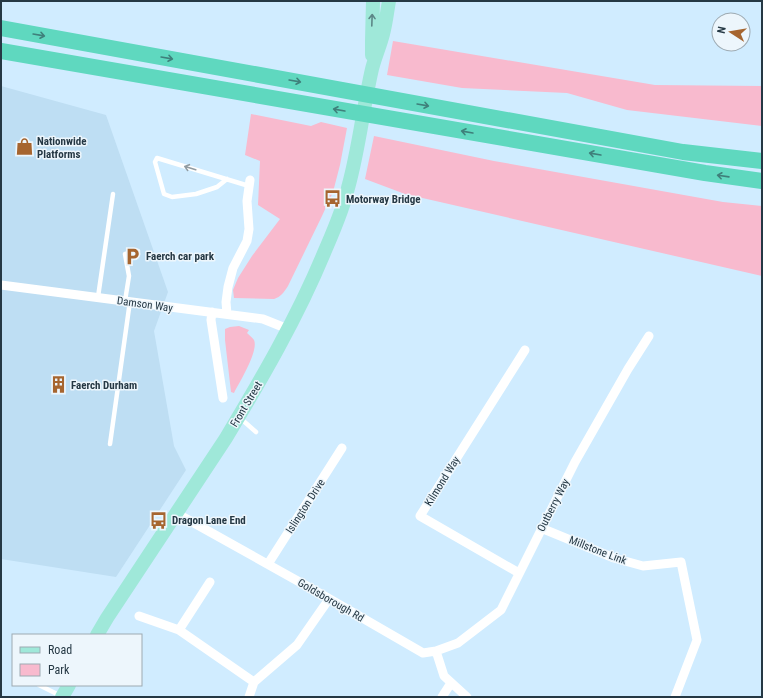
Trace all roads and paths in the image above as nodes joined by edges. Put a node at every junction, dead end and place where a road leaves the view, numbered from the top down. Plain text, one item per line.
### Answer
1 (373, 1) edge
2 (389, 1) edge
3 (1, 28) edge
4 (1, 51) edge
5 (373, 68) junction
6 (762, 160) edge
7 (227, 179) junction
8 (762, 181) edge
9 (249, 183) joint
10 (113, 194) dead end
11 (138, 251) dead end
12 (1, 285) edge
13 (98, 297) junction
14 (127, 301) junction
15 (212, 312) junction
16 (227, 314) junction
17 (288, 329) junction
18 (649, 336) dead end
19 (525, 350) dead end
20 (222, 398) dead end
21 (239, 417) junction
22 (256, 432) dead end
23 (110, 444) dead end
24 (342, 448) dead end
25 (176, 513) junction
26 (541, 528) junction
27 (268, 564) junction
28 (519, 573) junction
29 (210, 582) dead end
30 (329, 598) junction
31 (139, 616) dead end
32 (179, 630) junction
33 (98, 634) edge
34 (436, 651) junction
35 (254, 682) junction
36 (451, 683) junction
37 (41, 686) edge
38 (68, 686) edge
39 (63, 697) edge
40 (249, 697) edge
41 (442, 697) edge
42 (468, 697) edge
43 (674, 697) edge

5 -> 1 main road
2 - 5 main road
3 -> 6 highway
8 -> 4 highway
5 - 17 main road, Front Street
7 -> 7 lane
7 - 9 lane
9 - 16 street
10 - 13 lane
11 - 14 lane
12 - 13 street, Damson Way
13 - 14 street, Damson Way
14 - 15 street, Damson Way
14 - 23 lane
15 - 16 street, Damson Way
15 - 20 street
16 - 17 street, Damson Way
17 - 21 main road, Front Street
18 - 26 street, Outberry Way
19 - 28 street, Kilmond Way
21 - 22 lane
21 - 25 main road, Front Street
24 - 27 street, Islington Drive
25 - 27 street, Goldsborough Rd
25 - 33 main road, Front Street
26 - 28 street, Outberry Way
26 - 43 street, Millstone Link
27 - 30 street, Goldsborough Rd
28 - 34 street, Outberry Way
29 - 32 street
30 - 34 street, Goldsborough Rd
30 - 35 street
31 - 32 street
32 - 35 street
34 - 36 street
35 - 40 street
36 - 41 street
36 - 42 street
37 - 39 lane
38 - 39 main road

